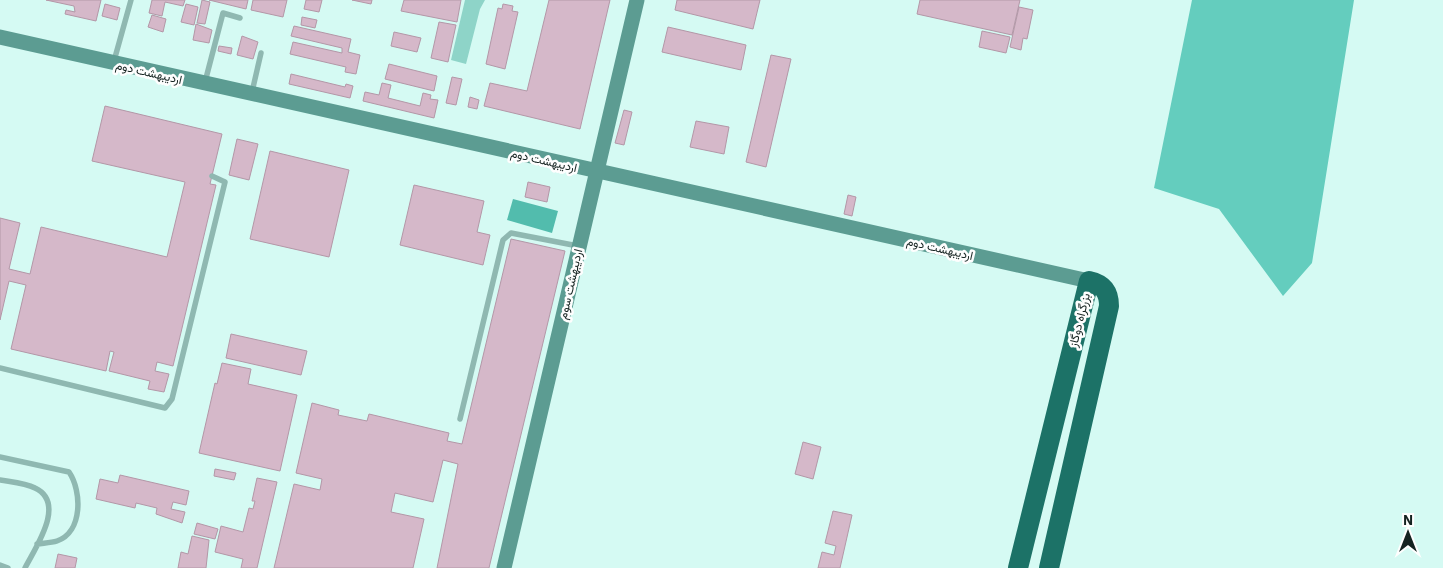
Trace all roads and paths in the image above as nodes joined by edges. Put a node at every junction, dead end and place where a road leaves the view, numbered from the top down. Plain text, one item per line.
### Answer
1 (131, 0) edge
2 (637, 0) edge
3 (240, 18) dead end
4 (0, 37) edge
5 (261, 53) dead end
6 (113, 64) junction
7 (205, 84) junction
8 (251, 94) junction
9 (596, 172) junction
10 (212, 176) dead end
11 (579, 246) junction
12 (1089, 281) junction
13 (0, 368) edge
14 (460, 419) dead end
15 (0, 457) edge
16 (0, 480) edge
17 (37, 544) junction
18 (0, 565) edge
19 (8, 568) edge
20 (25, 568) edge
21 (504, 568) edge
22 (1018, 568) edge
23 (1049, 568) edge

1 - 6 lane
2 - 9 street, اردیبهشت سوم
3 - 7 lane
4 - 6 street, اردیبهشت دوم
5 - 8 lane
6 - 7 street, اردیبهشت دوم
7 - 8 street, اردیبهشت دوم
8 - 9 street, اردیبهشت دوم
9 - 11 street, اردیبهشت سوم
9 - 12 street, اردیبهشت دوم
10 - 13 lane
11 - 14 lane
11 - 21 street, اردیبهشت سوم
12 - 22 highway, بزرگراه دوگاز
12 - 23 highway, بزرگراه دوگاز
15 - 17 lane
16 - 17 lane
17 - 20 lane
18 - 19 lane

